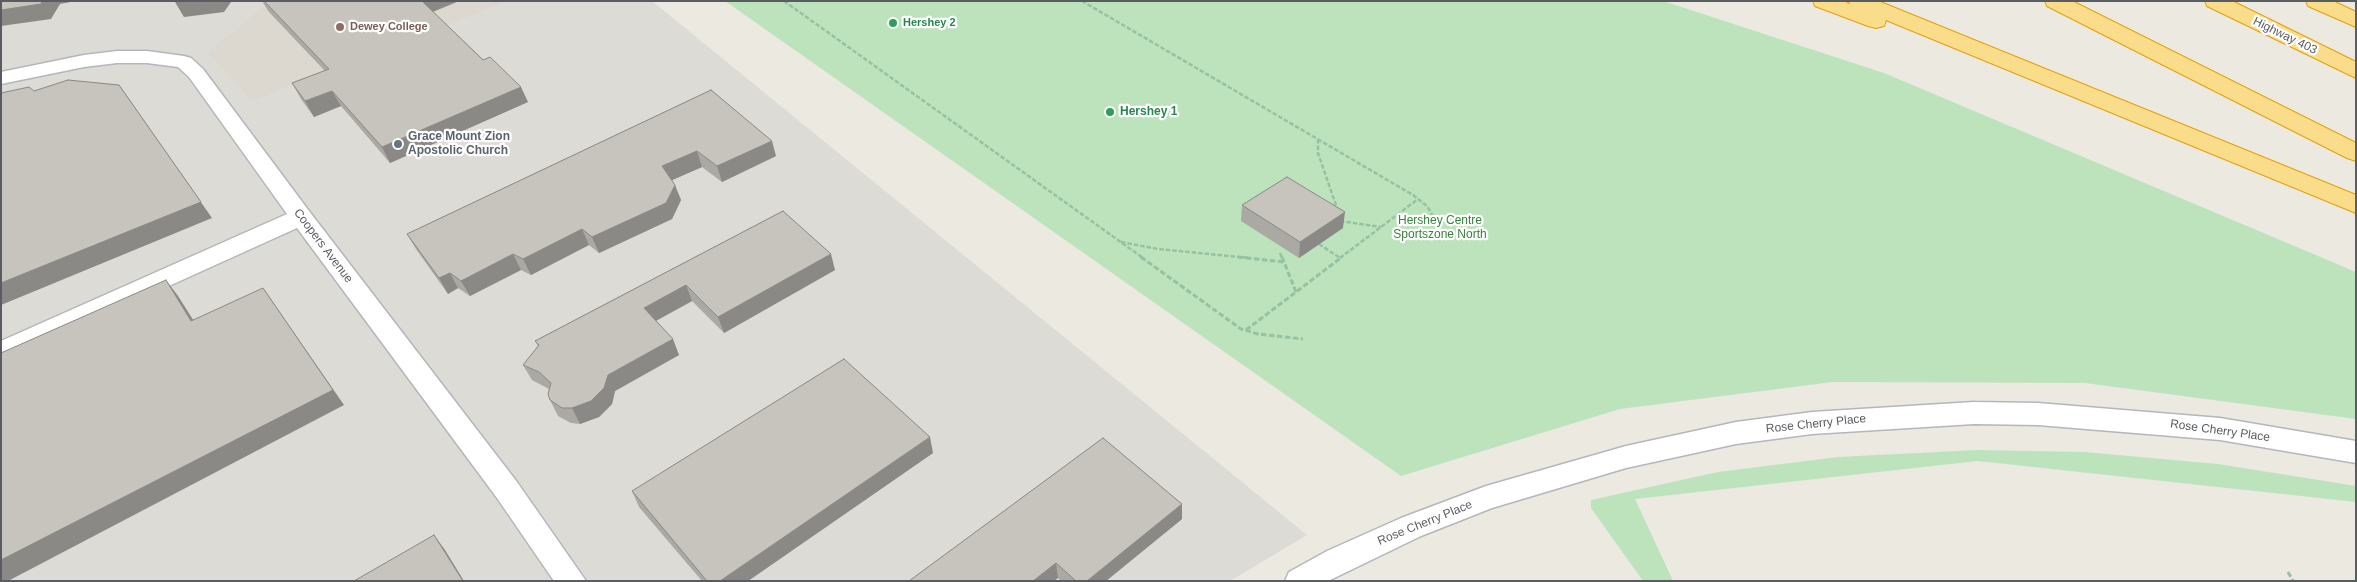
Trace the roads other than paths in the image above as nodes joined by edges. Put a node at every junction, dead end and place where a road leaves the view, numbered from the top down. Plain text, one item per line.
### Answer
1 (1823, 1) edge
2 (1859, 1) edge
3 (2054, 1) edge
4 (2215, 1) edge
5 (2316, 1) edge
6 (2356, 21) edge
7 (2356, 71) edge
8 (1, 78) edge
9 (2117, 108) junction
10 (2356, 153) edge
11 (2356, 205) edge
12 (301, 217) junction
13 (1, 352) edge
14 (2356, 452) edge
15 (571, 581) edge
16 (1300, 581) edge

1 - 9 highway
2 - 9 highway
3 - 10 highway
4 - 7 highway, Highway 403
5 - 6 highway
8 - 12 street, Coopers Avenue
9 - 11 highway
12 - 13 street
12 - 15 street, Coopers Avenue
14 - 16 street, Rose Cherry Place

